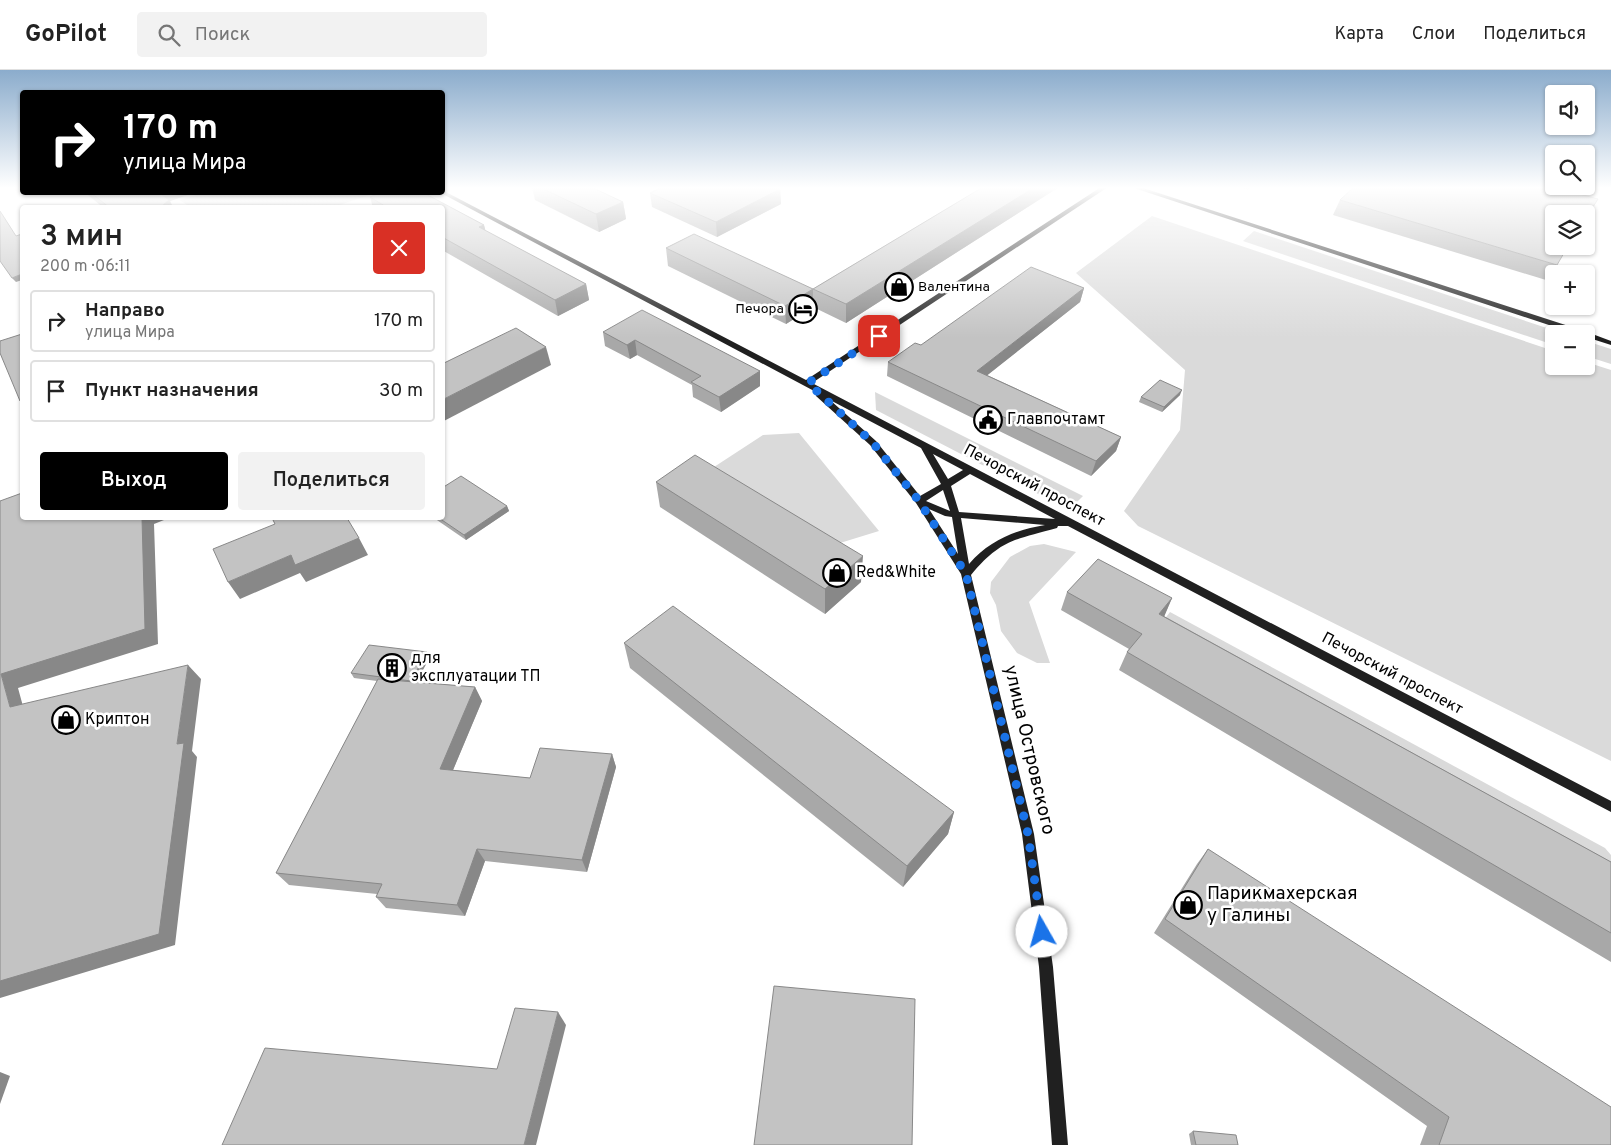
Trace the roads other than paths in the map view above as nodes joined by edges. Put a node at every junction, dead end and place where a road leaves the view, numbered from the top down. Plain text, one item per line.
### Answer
1 (529, 237) edge
2 (1029, 237) edge
3 (1288, 237) edge
4 (1557, 325) edge
5 (1595, 337) edge
6 (1611, 343) edge
7 (808, 383) junction
8 (924, 445) junction
9 (970, 470) junction
10 (946, 484) junction
11 (919, 501) junction
12 (956, 515) junction
13 (1070, 524) junction
14 (966, 574) junction
15 (1611, 807) edge
16 (1060, 1145) edge

1 - 7 main road, Печорский проспект
2 - 7 main road
3 - 4 main road
5 - 6 main road
7 - 8 main road, Печорский проспект
7 - 11 main road, улица Островского
8 - 9 main road, Печорский проспект
8 - 10 main road
9 - 10 main road
9 - 13 main road, Печорский проспект
10 - 11 main road
10 - 12 main road
11 - 12 main road
11 - 14 main road, улица Островского
12 - 13 main road
12 - 14 main road
13 - 14 main road
13 - 15 main road, Печорский проспект
14 - 16 main road, улица Островского

